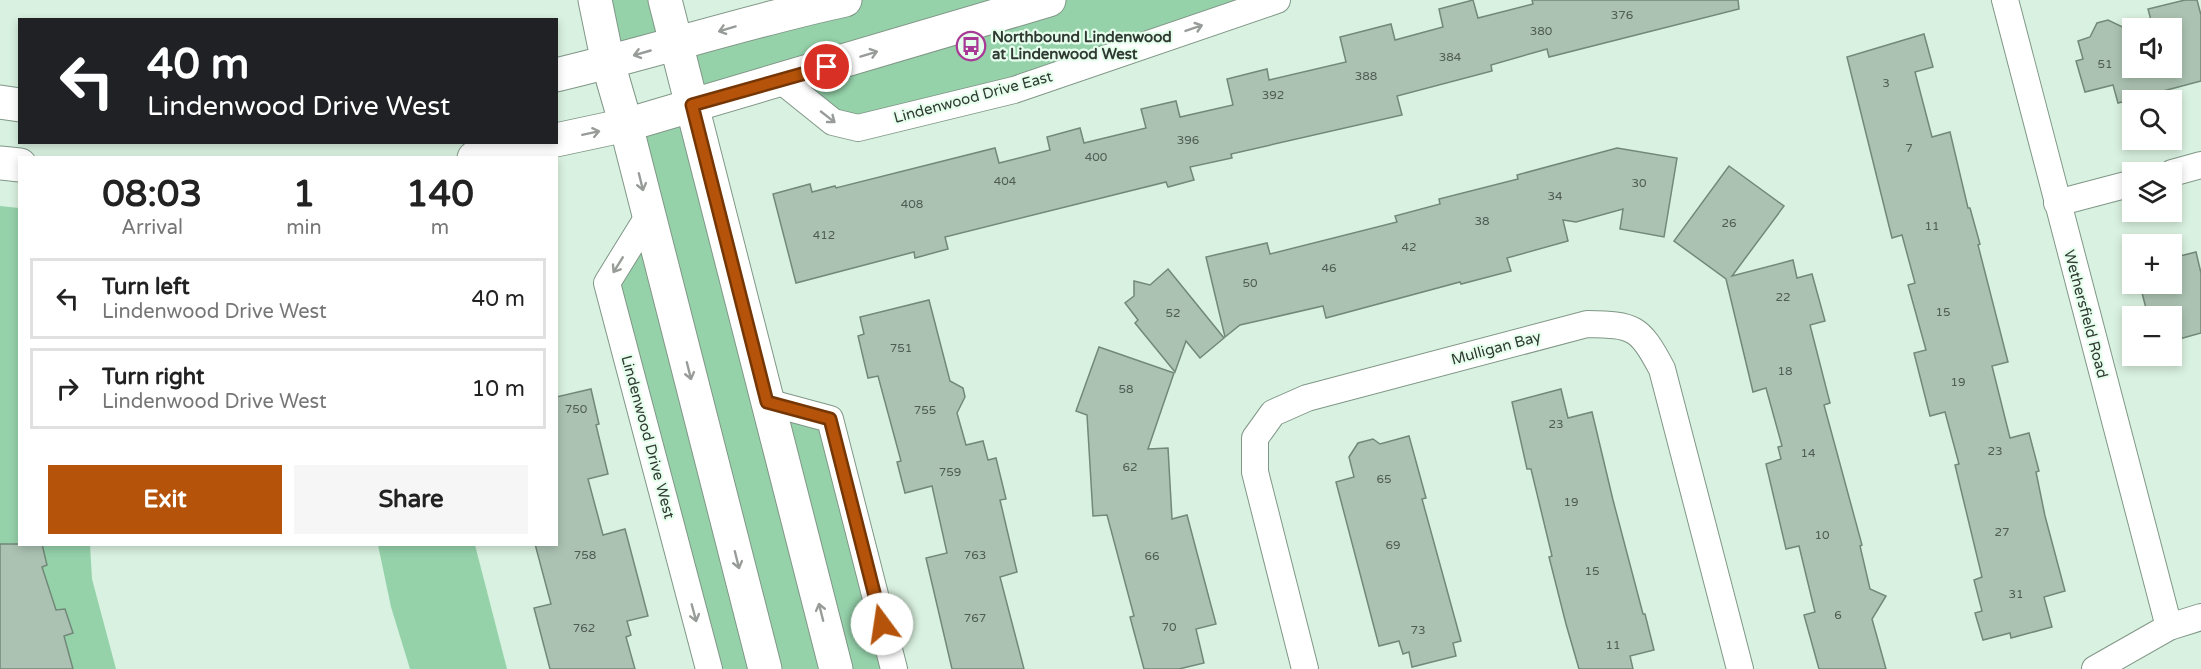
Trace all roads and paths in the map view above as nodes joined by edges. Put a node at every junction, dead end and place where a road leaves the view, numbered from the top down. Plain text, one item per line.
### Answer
1 (595, 0) edge
2 (665, 0) edge
3 (845, 0) edge
4 (1049, 0) edge
5 (1276, 0) edge
6 (2005, 0) edge
7 (775, 8) edge
8 (676, 44) junction
9 (608, 63) junction
10 (558, 75) edge
11 (782, 81) junction
12 (0, 102) edge
13 (18, 105) edge
14 (692, 105) junction
15 (626, 126) junction
16 (558, 140) edge
17 (536, 144) edge
18 (483, 156) edge
19 (0, 163) edge
20 (18, 165) edge
21 (2201, 165) edge
22 (2182, 170) edge
23 (2122, 186) edge
24 (2056, 203) junction
25 (649, 215) junction
26 (767, 402) junction
27 (2201, 617) edge
28 (2169, 627) junction
29 (709, 669) edge
30 (765, 669) edge
31 (836, 669) edge
32 (894, 669) edge
33 (1305, 669) edge
34 (1740, 669) edge
35 (2095, 669) edge

1 - 9 street
2 - 8 street
3 - 7 street
11 -> 4 street
11 -> 5 street, Lindenwood Drive East
6 - 24 street, Wethersfield Road
7 -> 8 street
8 -> 9 street
8 - 14 street
9 - 10 street
9 - 15 street
11 - 14 street
12 - 13 street
14 - 15 street
14 - 26 street
16 -> 15 street
15 -> 25 street
17 - 18 street
19 - 20 street
21 - 22 street
23 - 24 street
24 - 28 street, Wethersfield Road
25 -> 29 street, Lindenwood Drive West
25 -> 30 street
31 -> 26 street
26 - 32 street
27 - 28 street
28 - 35 street
33 - 34 street, Mulligan Bay

